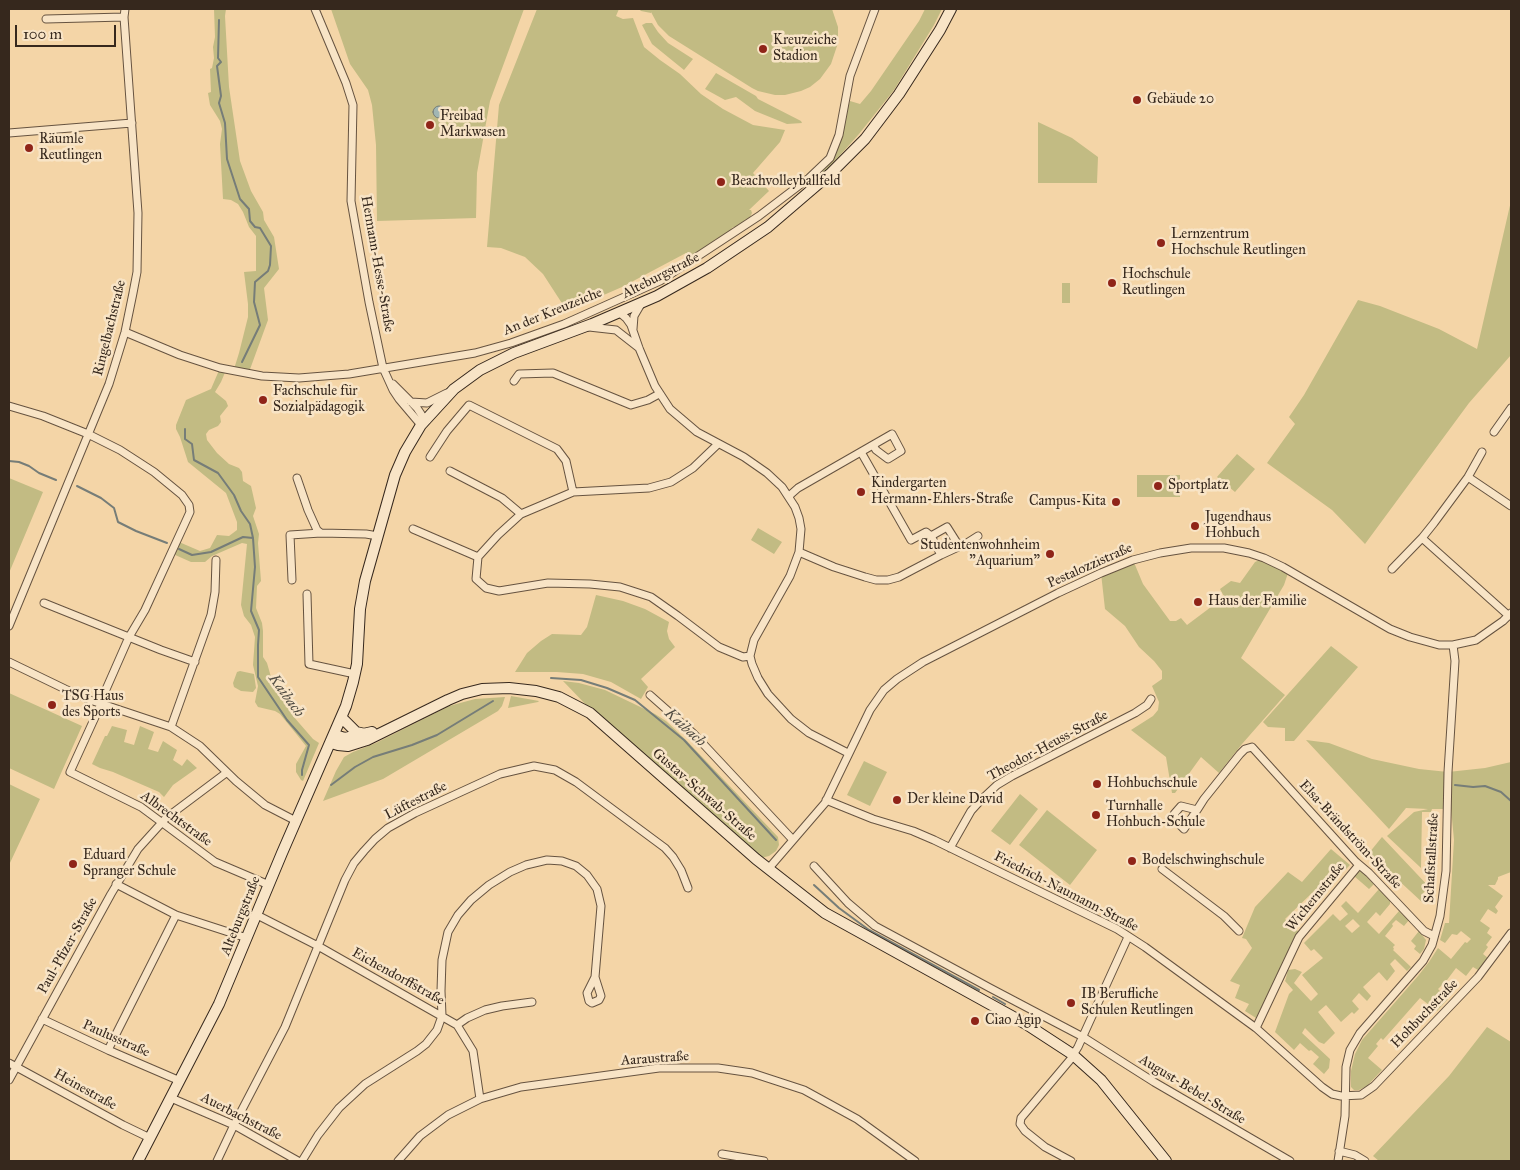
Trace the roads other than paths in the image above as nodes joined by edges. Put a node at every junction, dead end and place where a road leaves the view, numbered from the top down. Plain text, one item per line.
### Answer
1 (315, 9) edge
2 (875, 9) edge
3 (951, 9) edge
4 (124, 13) edge
5 (46, 19) dead end
6 (132, 123) junction
7 (9, 133) edge
8 (641, 303) junction
9 (620, 313) junction
10 (586, 327) junction
11 (633, 329) junction
12 (125, 332) junction
13 (639, 348) junction
14 (383, 368) junction
15 (388, 378) junction
16 (514, 381) dead end
17 (454, 389) junction
18 (659, 394) junction
19 (411, 402) junction
20 (9, 406) edge
21 (1511, 408) edge
22 (423, 423) junction
23 (1494, 432) dead end
24 (88, 434) junction
25 (718, 444) junction
26 (873, 445) dead end
27 (861, 452) junction
28 (1482, 452) dead end
29 (430, 457) dead end
30 (450, 471) dead end
31 (1468, 477) junction
32 (296, 478) dead end
33 (574, 492) junction
34 (789, 496) junction
35 (1511, 506) edge
36 (521, 514) junction
37 (413, 529) dead end
38 (320, 533) junction
39 (378, 536) junction
40 (931, 536) junction
41 (978, 536) dead end
42 (1422, 538) junction
43 (959, 546) junction
44 (799, 552) junction
45 (941, 555) junction
46 (478, 556) junction
47 (216, 560) dead end
48 (1392, 569) dead end
49 (292, 580) dead end
50 (307, 594) dead end
51 (44, 603) dead end
52 (1510, 615) edge
53 (9, 626) edge
54 (129, 637) junction
55 (1454, 645) junction
56 (750, 656) junction
57 (9, 662) edge
58 (195, 662) junction
59 (355, 674) junction
60 (650, 695) dead end
61 (1151, 699) dead end
62 (100, 704) junction
63 (342, 718) junction
64 (171, 727) junction
65 (393, 728) junction
66 (366, 734) junction
67 (333, 739) junction
68 (848, 753) junction
69 (226, 773) junction
70 (826, 800) junction
71 (1197, 810) dead end
72 (296, 821) junction
73 (162, 822) junction
74 (792, 840) junction
75 (950, 848) junction
76 (1359, 865) junction
77 (814, 866) dead end
78 (769, 868) junction
79 (1162, 868) dead end
80 (116, 884) junction
81 (269, 885) junction
82 (688, 888) dead end
83 (176, 915) junction
84 (257, 915) junction
85 (1239, 931) dead end
86 (1511, 933) edge
87 (1434, 936) junction
88 (1128, 937) junction
89 (247, 938) junction
90 (318, 946) junction
91 (595, 977) dead end
92 (990, 988) junction
93 (532, 1002) dead end
94 (983, 1002) junction
95 (442, 1016) junction
96 (42, 1019) junction
97 (457, 1024) junction
98 (1256, 1028) junction
99 (1083, 1037) junction
100 (108, 1050) junction
101 (1072, 1054) junction
102 (12, 1064) edge
103 (9, 1080) edge
104 (180, 1081) junction
105 (1345, 1097) junction
106 (171, 1098) junction
107 (480, 1099) junction
108 (234, 1125) junction
109 (150, 1138) junction
110 (1339, 1151) junction
111 (722, 1154) dead end
112 (138, 1161) edge
113 (217, 1161) edge
114 (300, 1161) edge
115 (398, 1161) edge
116 (764, 1161) edge
117 (915, 1161) edge
118 (1071, 1161) edge
119 (1166, 1161) edge
120 (1290, 1161) edge
121 (1339, 1161) edge
122 (1365, 1161) edge

1 - 14 street, Hermann-Hesse-Straße
2 - 14 street, An der Kreuzeiche
3 - 8 main road, Alteburgstraße
4 - 5 street, Ringelbachstraße
4 - 6 street, Ringelbachstraße
6 - 7 street
6 - 12 street, Ringelbachstraße
8 - 9 main road, Alteburgstraße
8 - 11 street
9 - 10 main road, Alteburgstraße
9 - 11 street
10 - 13 street
10 - 17 main road, Alteburgstraße
11 - 13 street
12 - 14 street, An der Kreuzeiche
12 - 24 street, Ringelbachstraße
13 - 18 street
14 - 15 street, Hermann-Hesse-Straße
15 - 19 street, Hermann-Hesse-Straße
15 - 22 street, Hermann-Hesse-Straße
16 - 18 street
17 - 19 street
17 - 22 main road, Alteburgstraße
18 - 25 street
19 - 22 street, Hermann-Hesse-Straße
20 - 24 street
21 - 23 street
22 - 39 main road, Alteburgstraße
24 - 53 street, Ringelbachstraße
24 - 54 street
25 - 33 street
25 - 34 street
26 - 27 street
27 - 34 street
27 - 40 street
28 - 31 street
29 - 33 street
30 - 36 street
31 - 35 street
31 - 42 street
32 - 38 street
33 - 36 street
34 - 44 street
36 - 46 street
37 - 46 street
38 - 39 street
38 - 49 street
39 - 59 main road, Alteburgstraße
40 - 43 street
40 - 45 street
41 - 43 street
42 - 48 street
42 - 52 street
43 - 45 street
44 - 45 street
44 - 56 street
46 - 56 street
47 - 58 street
50 - 59 street
51 - 54 street
52 - 55 street, Pestalozzistraße
54 - 58 street
54 - 62 street
55 - 68 street, Pestalozzistraße
55 - 87 street, Schafstallstraße
56 - 68 street
57 - 62 street
58 - 64 street
59 - 63 main road, Alteburgstraße
60 - 74 street, Gustav-Schwab-Straße
61 - 75 street, Theodor-Heuss-Straße
62 - 64 street
62 - 73 street, Albrechtstraße
63 - 66 main road
63 - 67 main road, Alteburgstraße
64 - 69 street
65 - 66 main road, Gustav-Schwab-Straße
65 - 67 main road, Gustav-Schwab-Straße
65 - 78 main road, Gustav-Schwab-Straße
66 - 67 main road, Gustav-Schwab-Straße
67 - 72 main road, Alteburgstraße
68 - 70 street, Pestalozzistraße
69 - 72 street
69 - 73 street, Paul-Pfizer-Straße
70 - 74 street, Pestalozzistraße
70 - 75 street, Friedrich-Naumann-Straße
71 - 76 street, Elsa-Brändström-Straße
72 - 81 main road, Alteburgstraße
73 - 80 street, Paul-Pfizer-Straße
73 - 81 street, Albrechtstraße
74 - 78 street, Pestalozzistraße
75 - 88 street, Friedrich-Naumann-Straße
76 - 87 street, Elsa-Brändström-Straße
76 - 98 street, Wichernstraße
77 - 92 street
78 - 94 main road, Gustav-Schwab-Straße
79 - 85 street
80 - 83 street
80 - 96 street, Paul-Pfizer-Straße
81 - 84 main road, Alteburgstraße
82 - 90 street, Lüftestraße
83 - 89 street
83 - 100 street
84 - 89 main road, Alteburgstraße
84 - 90 street, Eichendorffstraße
86 - 105 street, Hohbuchstraße
87 - 105 street, Schafstallstraße
88 - 98 street, Friedrich-Naumann-Straße
88 - 99 street
89 - 104 main road, Alteburgstraße
90 - 95 street, Eichendorffstraße
90 - 108 street, Lüftestraße
91 - 95 street
92 - 94 street
92 - 99 street
93 - 97 street
94 - 101 main road, Gustav-Schwab-Straße
95 - 97 street, Eichendorffstraße
95 - 114 street
96 - 100 street, Paulusstraße
96 - 102 street, Paul-Pfizer-Straße
97 - 107 street
98 - 105 street, Friedrich-Naumann-Straße
99 - 101 street
99 - 120 street, August-Bebel-Straße
100 - 104 street, Paulusstraße
101 - 118 street
101 - 119 main road, Gustav-Schwab-Straße
102 - 103 street, Paul-Pfizer-Straße
102 - 109 street, Heinestraße
104 - 106 main road, Alteburgstraße
105 - 110 street, Schafstallstraße
106 - 108 street, Auerbachstraße
106 - 109 main road, Alteburgstraße
107 - 115 street, Aaraustraße
107 - 117 street, Aaraustraße
108 - 113 street, Lüftestraße
108 - 114 street, Auerbachstraße
109 - 112 main road, Alteburgstraße
110 - 121 street, Schafstallstraße
110 - 122 street
111 - 116 street

